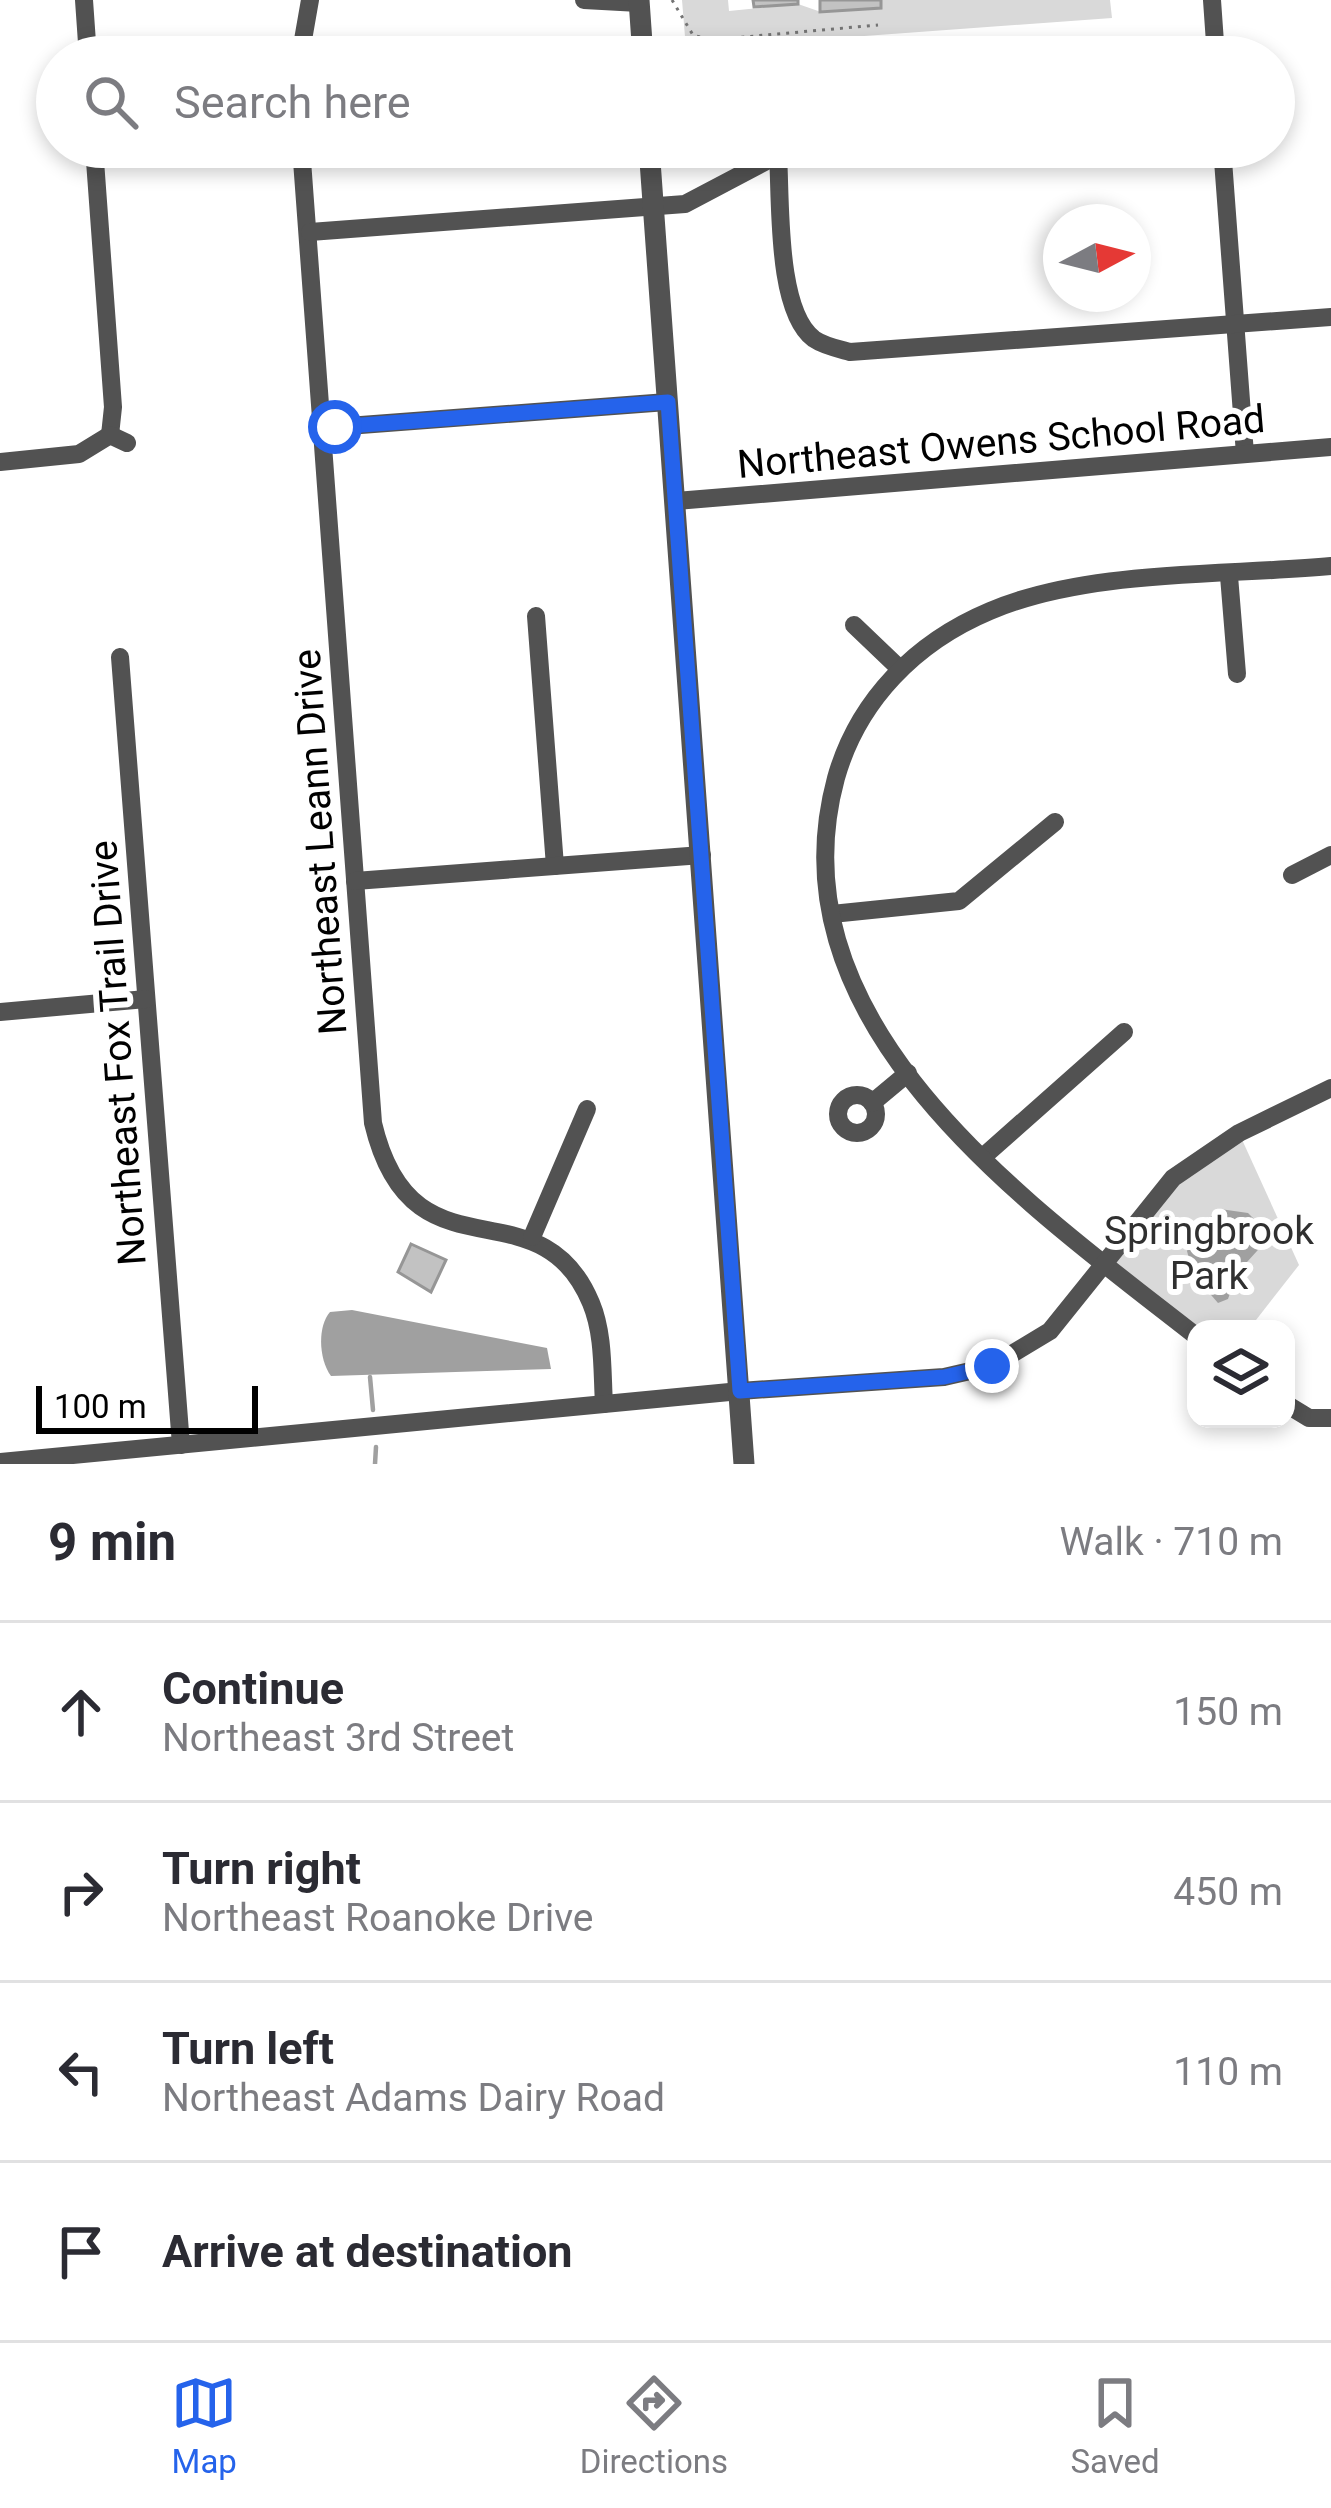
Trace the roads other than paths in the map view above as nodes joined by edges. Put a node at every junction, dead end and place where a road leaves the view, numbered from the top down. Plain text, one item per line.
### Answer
1 (84, 0) edge
2 (310, 0) edge
3 (584, 0) edge
4 (1212, 0) edge
5 (639, 2) edge
6 (87, 36) edge
7 (304, 36) edge
8 (641, 36) edge
9 (1215, 36) edge
10 (96, 168) edge
11 (304, 168) edge
12 (650, 168) edge
13 (755, 168) edge
14 (779, 168) edge
15 (1224, 168) edge
16 (653, 206) junction
17 (310, 232) junction
18 (1331, 317) edge
19 (1235, 323) junction
20 (668, 402) junction
21 (321, 428) junction
22 (1331, 447) edge
23 (1246, 454) junction
24 (0, 463) edge
25 (676, 501) junction
26 (1331, 566) edge
27 (1229, 576) junction
28 (536, 616) dead end
29 (854, 625) dead end
30 (120, 657) dead end
31 (898, 668) junction
32 (1238, 674) dead end
33 (1054, 822) dead end
34 (702, 855) junction
35 (1331, 855) edge
36 (555, 866) junction
37 (1292, 875) dead end
38 (355, 881) junction
39 (832, 914) junction
40 (146, 999) junction
41 (0, 1012) edge
42 (1124, 1032) dead end
43 (908, 1072) junction
44 (1330, 1092) edge
45 (872, 1103) dead end
46 (587, 1109) dead end
47 (984, 1156) junction
48 (532, 1237) junction
49 (1104, 1266) junction
50 (1187, 1329) edge
51 (740, 1391) junction
52 (604, 1404) junction
53 (1295, 1409) edge
54 (1331, 1418) edge
55 (181, 1445) junction
56 (0, 1462) edge
57 (744, 1464) edge

1 - 6 street
2 - 7 street
3 - 5 street
4 - 9 street
5 - 8 street
10 - 24 street
11 - 17 street, Northeast Leann Drive
12 - 16 street
13 - 16 street
14 - 19 street
15 - 19 street
16 - 17 street
16 - 20 street
17 - 21 street, Northeast Leann Drive
18 - 19 street
19 - 23 street
20 - 21 street
20 - 25 street
21 - 38 street, Northeast Leann Drive
22 - 23 street, Northeast Owens School Road
23 - 25 street, Northeast Owens School Road
25 - 34 street
26 - 27 street
27 - 31 street
27 - 32 street
28 - 36 street
29 - 31 street
30 - 40 street, Northeast Fox Trail Drive
31 - 39 street
33 - 39 street
34 - 36 street
34 - 51 street
35 - 37 street
36 - 38 street
38 - 48 street, Northeast Leann Drive
39 - 43 street
40 - 41 street
40 - 55 street, Northeast Fox Trail Drive
42 - 47 street
43 - 45 street
43 - 47 street
44 - 49 street
46 - 48 street
47 - 49 street
48 - 52 street
49 - 50 street
49 - 51 street
51 - 52 street
51 - 57 street
52 - 55 street
53 - 54 street
55 - 56 street

